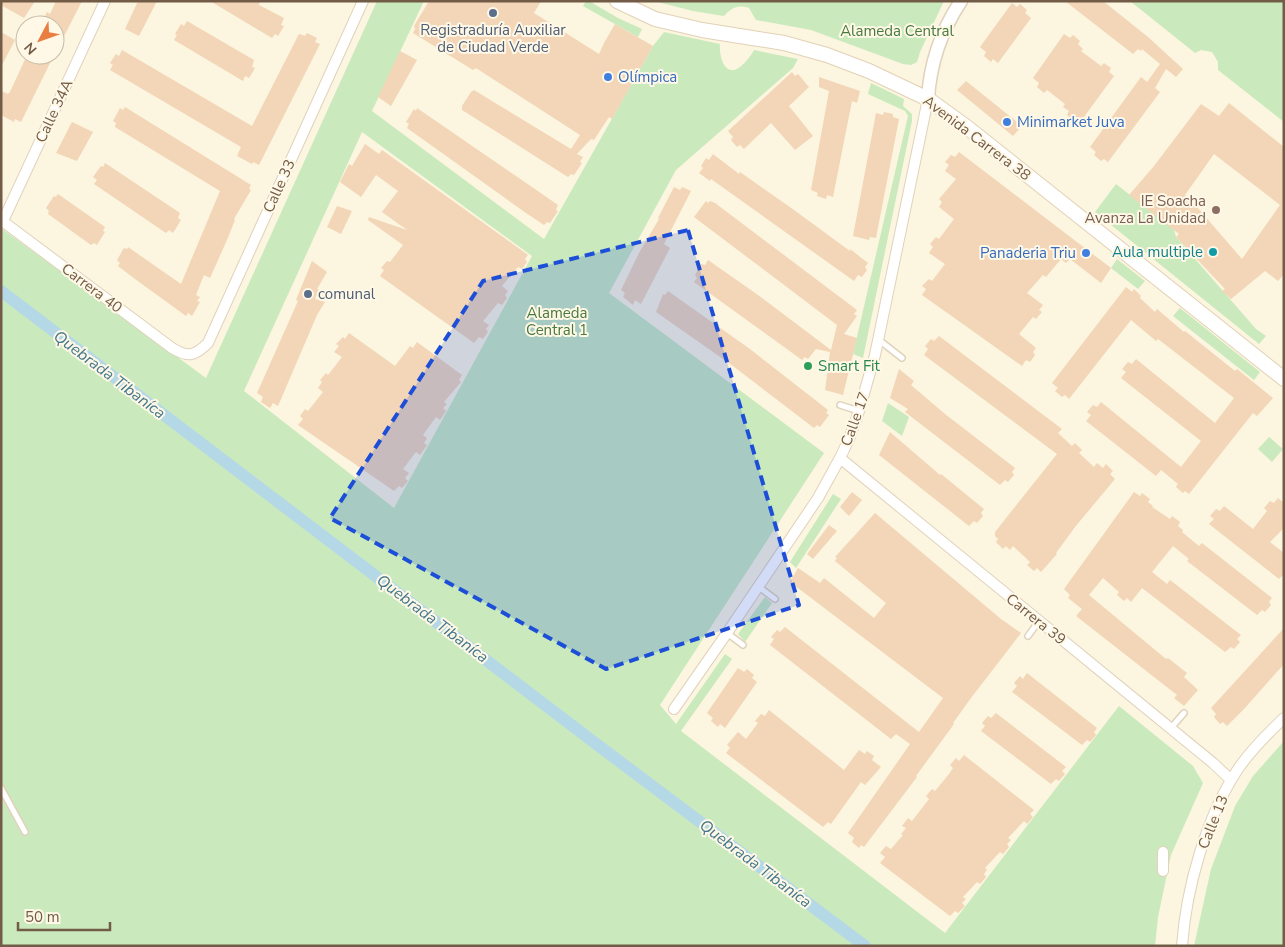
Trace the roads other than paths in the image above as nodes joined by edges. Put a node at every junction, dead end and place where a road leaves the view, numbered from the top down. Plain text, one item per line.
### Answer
1 (105, 1) edge
2 (363, 1) edge
3 (617, 1) edge
4 (961, 1) edge
5 (928, 99) junction
6 (2, 221) edge
7 (878, 339) junction
8 (182, 354) joint
9 (902, 358) dead end
10 (1284, 379) edge
11 (840, 405) dead end
12 (859, 412) junction
13 (840, 458) junction
14 (759, 587) junction
15 (775, 599) dead end
16 (1039, 621) junction
17 (727, 633) junction
18 (1028, 636) dead end
19 (743, 645) dead end
20 (674, 710) dead end
21 (1184, 713) dead end
22 (1284, 718) edge
23 (1170, 729) junction
24 (1231, 780) junction
25 (1, 788) edge
26 (25, 832) dead end
27 (1163, 852) dead end
28 (1163, 871) dead end
29 (1182, 946) edge

1 - 6 street, Calle 34A
2 - 8 street, Calle 33
3 - 5 main road, Avenida Carrera 38
4 - 5 street, Calle 17
5 - 7 street, Calle 17
5 - 10 main road, Avenida Carrera 38
6 - 8 street, Carrera 40
7 - 9 lane
7 - 12 street, Calle 17
11 - 12 lane
12 - 13 street, Calle 17
13 - 14 street, Calle 17
13 - 16 street, Carrera 39
14 - 15 lane
14 - 17 street, Calle 17
16 - 18 lane
16 - 23 street, Carrera 39
17 - 19 lane
17 - 20 street, Calle 17
21 - 23 lane
22 - 24 street, Calle 13
23 - 24 street, Carrera 39
24 - 29 street, Calle 13
25 - 26 lane
27 - 28 street

